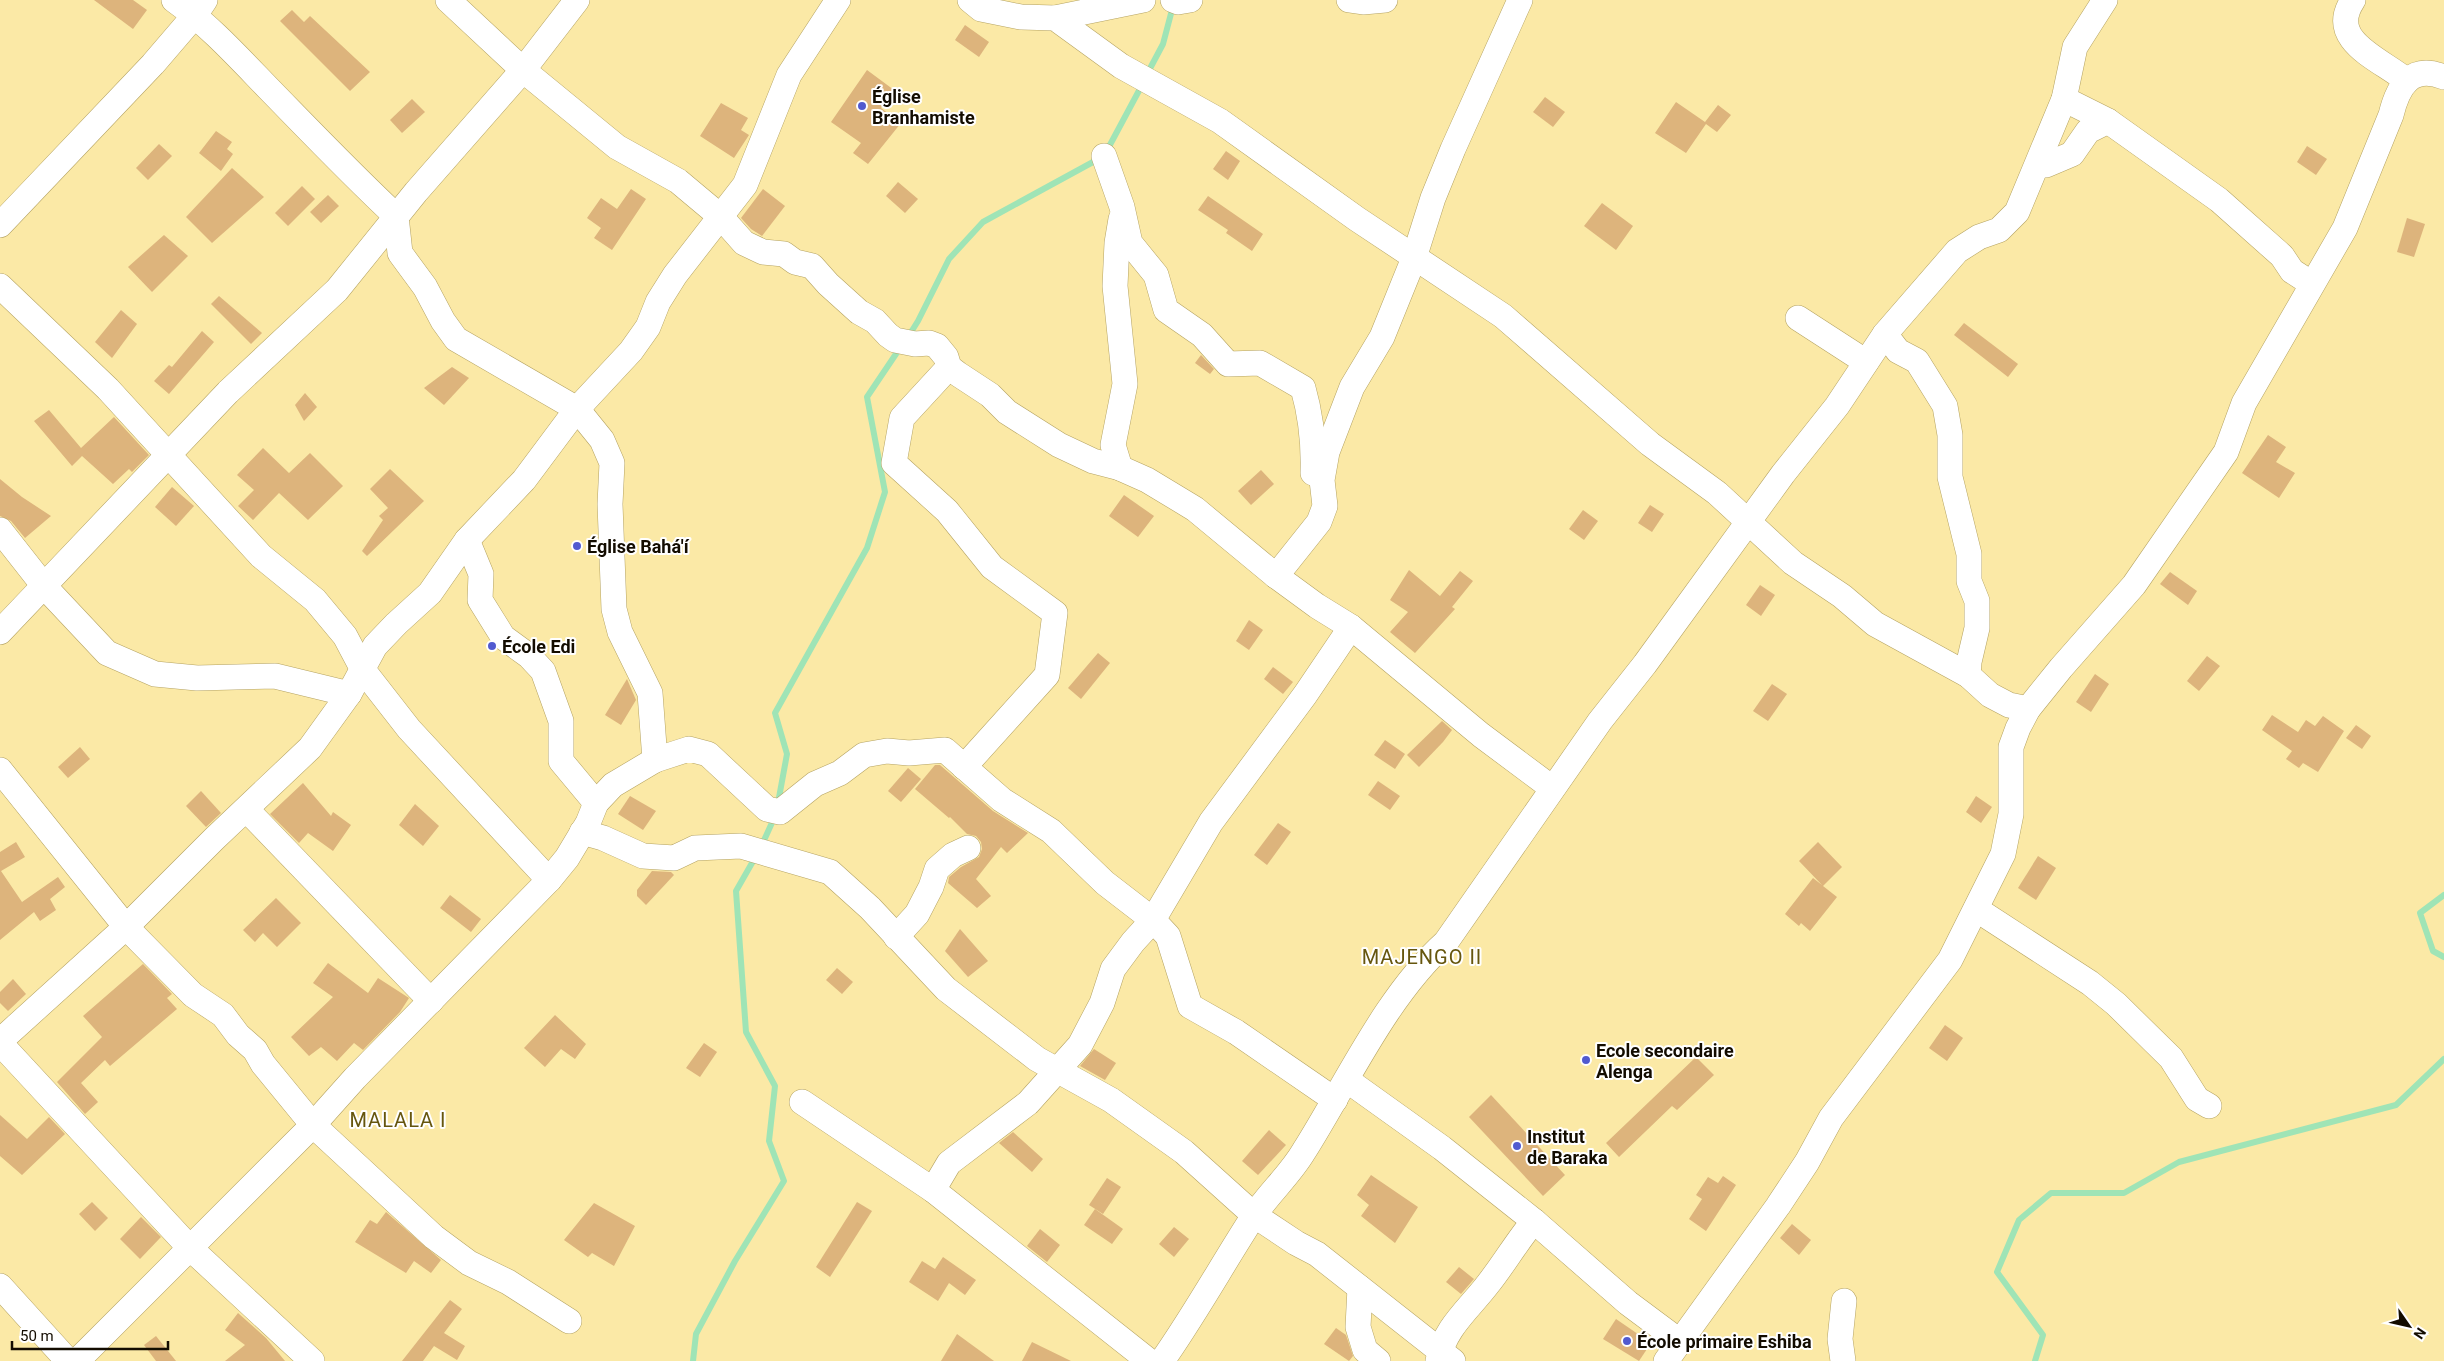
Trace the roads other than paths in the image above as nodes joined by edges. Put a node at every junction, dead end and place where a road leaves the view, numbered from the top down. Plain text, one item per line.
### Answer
1 (174, 0) edge
2 (448, 0) edge
3 (577, 0) edge
4 (838, 0) edge
5 (970, 0) edge
6 (1143, 0) edge
7 (1173, 0) edge
8 (1190, 0) edge
9 (1349, 0) edge
10 (1385, 0) edge
11 (1520, 0) edge
12 (2105, 0) edge
13 (2353, 0) edge
14 (200, 8) edge
15 (1055, 18) junction
16 (522, 70) junction
17 (2444, 77) edge
18 (2407, 81) junction
19 (2064, 99) junction
20 (2108, 121) junction
21 (1104, 156) dead end
22 (2038, 164) junction
23 (1122, 207) junction
24 (396, 216) junction
25 (721, 217) junction
26 (0, 225) edge
27 (1414, 258) junction
28 (2312, 284) junction
29 (0, 286) edge
30 (1798, 318) dead end
31 (1885, 334) junction
32 (1866, 362) junction
33 (949, 367) junction
34 (577, 409) junction
35 (167, 455) junction
36 (1120, 468) junction
37 (1318, 522) junction
38 (1748, 522) junction
39 (0, 530) edge
40 (467, 540) junction
41 (1276, 576) junction
42 (44, 586) junction
43 (1350, 627) junction
44 (0, 632) edge
45 (363, 670) junction
46 (1968, 675) junction
47 (349, 694) junction
48 (2028, 709) junction
49 (655, 760) junction
50 (964, 767) junction
51 (0, 770) edge
52 (1552, 788) junction
53 (596, 803) junction
54 (247, 810) junction
55 (582, 832) junction
56 (968, 848) dead end
57 (549, 880) junction
58 (1976, 909) junction
59 (1153, 920) junction
60 (126, 927) junction
61 (896, 937) junction
62 (431, 1001) junction
63 (0, 1042) edge
64 (1058, 1071) junction
65 (1341, 1090) junction
66 (802, 1102) dead end
67 (2210, 1106) dead end
68 (313, 1125) junction
69 (933, 1190) junction
70 (1254, 1216) junction
71 (1534, 1221) junction
72 (190, 1248) junction
73 (0, 1286) edge
74 (1360, 1288) junction
75 (1844, 1301) dead end
76 (569, 1321) dead end
77 (1673, 1351) edge
78 (1444, 1358) edge
79 (68, 1361) edge
80 (77, 1361) edge
81 (312, 1361) edge
82 (1149, 1361) edge
83 (1162, 1361) edge
84 (1378, 1361) edge
85 (1843, 1361) edge

1 - 14 street
2 - 16 street
3 - 16 street
4 - 25 street
5 - 15 street
6 - 15 street
7 - 8 street
9 - 10 street
11 - 27 street
12 - 19 street
13 - 18 street
14 - 24 street
14 - 26 street
15 - 27 street
16 - 24 street
16 - 25 street
17 - 18 street
18 - 28 street
19 - 20 street
19 - 22 street
20 - 22 street
20 - 28 street
21 - 23 street
22 - 31 street
23 - 36 street
23 - 37 street
24 - 34 street
24 - 35 street
25 - 33 street
25 - 34 street
27 - 37 street
27 - 38 street
28 - 48 street
29 - 35 street
30 - 32 street
31 - 32 street
31 - 46 street
32 - 38 street
33 - 36 street
33 - 50 street
34 - 40 street
34 - 49 street
35 - 42 street
35 - 45 street
36 - 41 street
37 - 41 street
38 - 46 street
38 - 52 street
39 - 42 street
40 - 45 street
40 - 53 street
41 - 43 street
42 - 44 street
42 - 47 street
43 - 52 street
43 - 59 street
45 - 47 street
45 - 57 street
46 - 48 street
47 - 54 street
48 - 58 street
49 - 50 street
49 - 53 street
50 - 59 street
51 - 60 street
52 - 65 street
53 - 55 street
54 - 60 street
54 - 62 street
55 - 57 street
55 - 61 street
56 - 61 street
57 - 62 street
58 - 67 street
58 - 77 street
59 - 64 street
59 - 65 street
60 - 63 street
60 - 68 street
61 - 64 street
62 - 68 street
63 - 72 street
64 - 69 street
64 - 70 street
65 - 70 street
65 - 71 street
66 - 69 street
68 - 72 street
68 - 76 street
69 - 82 street
70 - 74 street
70 - 83 street
71 - 77 street
71 - 78 street
72 - 80 street
72 - 81 street
73 - 79 street
74 - 78 street
74 - 84 street
75 - 85 street

